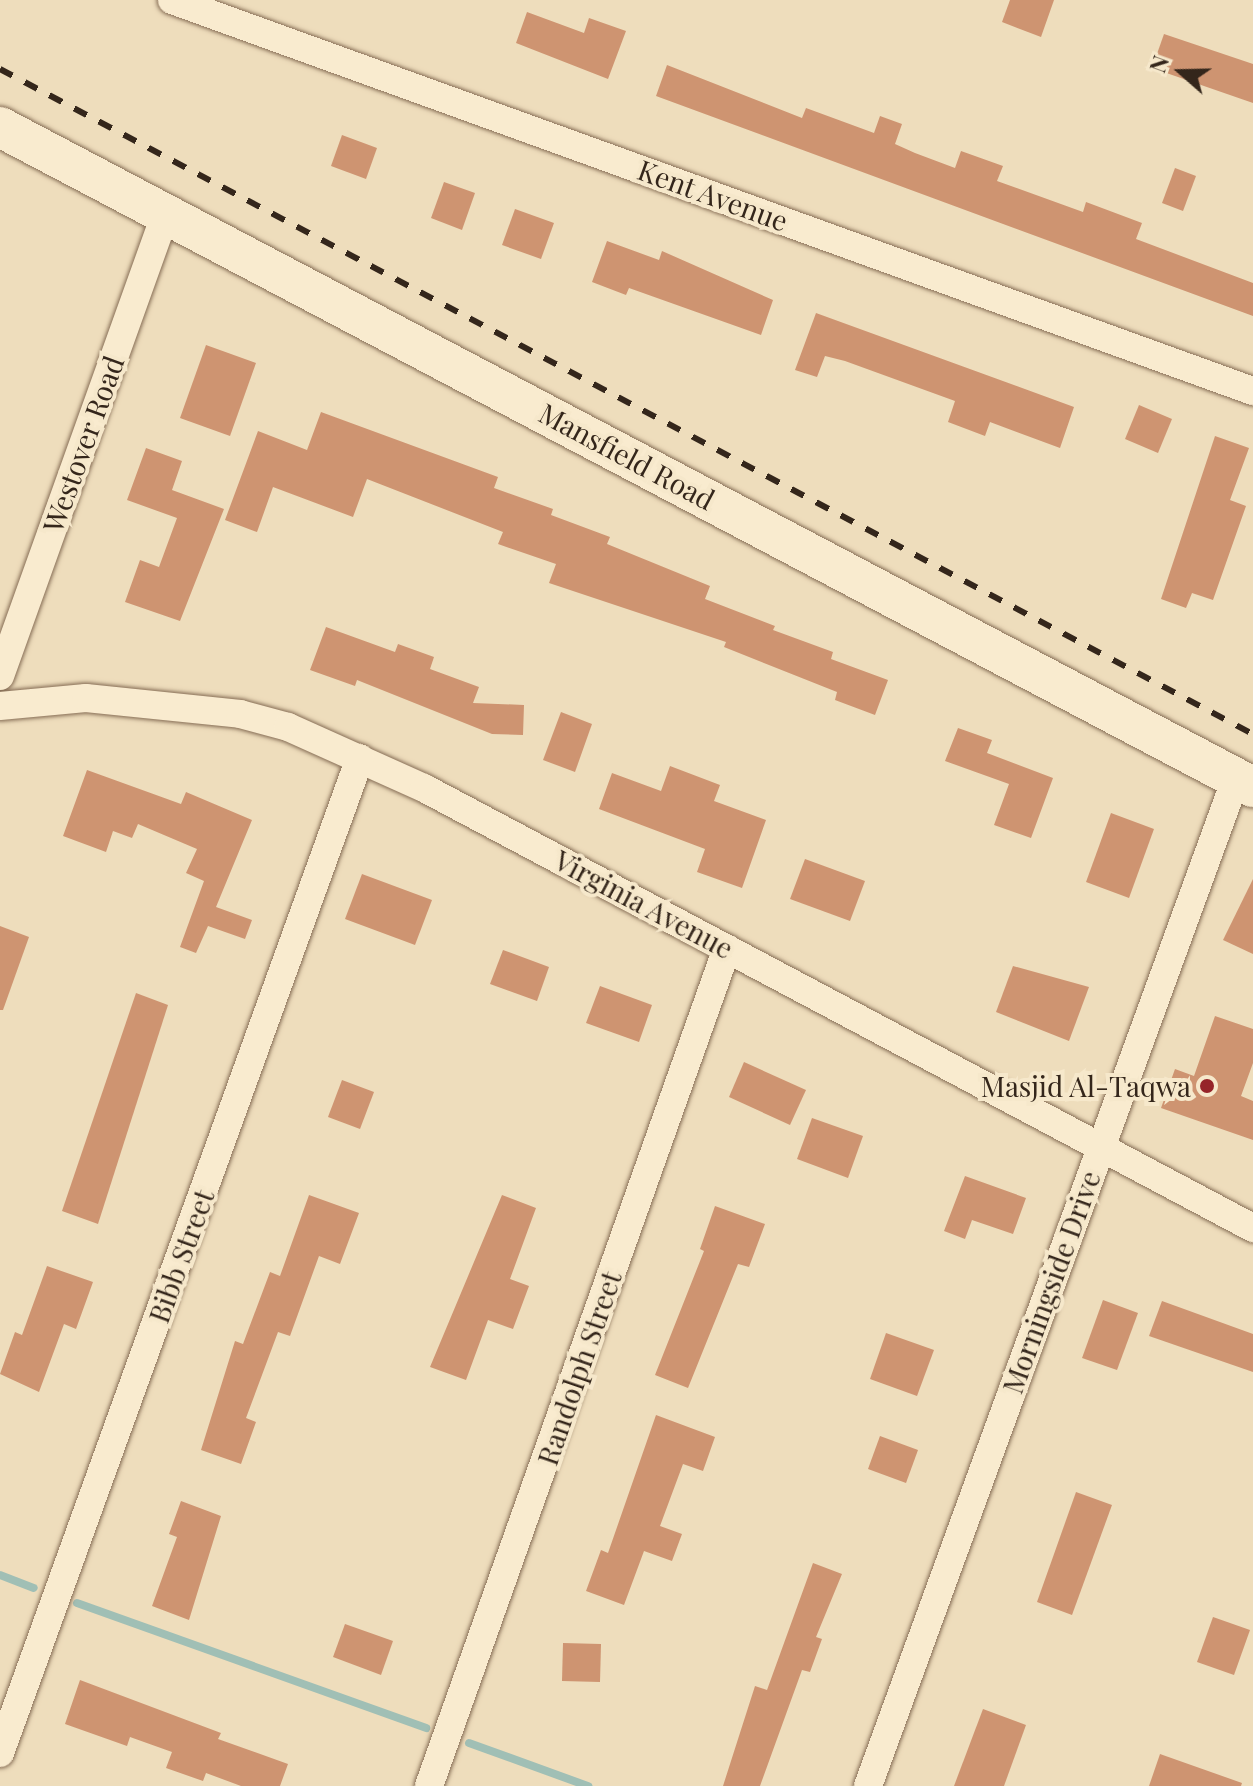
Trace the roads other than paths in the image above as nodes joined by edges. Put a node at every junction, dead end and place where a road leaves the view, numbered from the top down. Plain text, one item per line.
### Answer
1 (172, 0) edge
2 (0, 127) edge
3 (166, 212) junction
4 (1253, 391) edge
5 (0, 676) edge
6 (0, 706) edge
7 (360, 758) junction
8 (1244, 782) edge
9 (727, 948) junction
10 (1100, 1148) junction
11 (1253, 1228) edge
12 (0, 1753) edge
13 (429, 1786) edge
14 (868, 1786) edge

1 - 4 street, Kent Avenue
2 - 3 main road, Mansfield Road
3 - 5 street, Westover Road
3 - 8 main road, Mansfield Road
6 - 7 street, Virginia Avenue
7 - 9 street, Virginia Avenue
7 - 12 street, Bibb Street
8 - 10 street, Morningside Drive
9 - 10 street, Virginia Avenue
9 - 13 street, Randolph Street
10 - 11 street, Virginia Avenue
10 - 14 street, Morningside Drive

